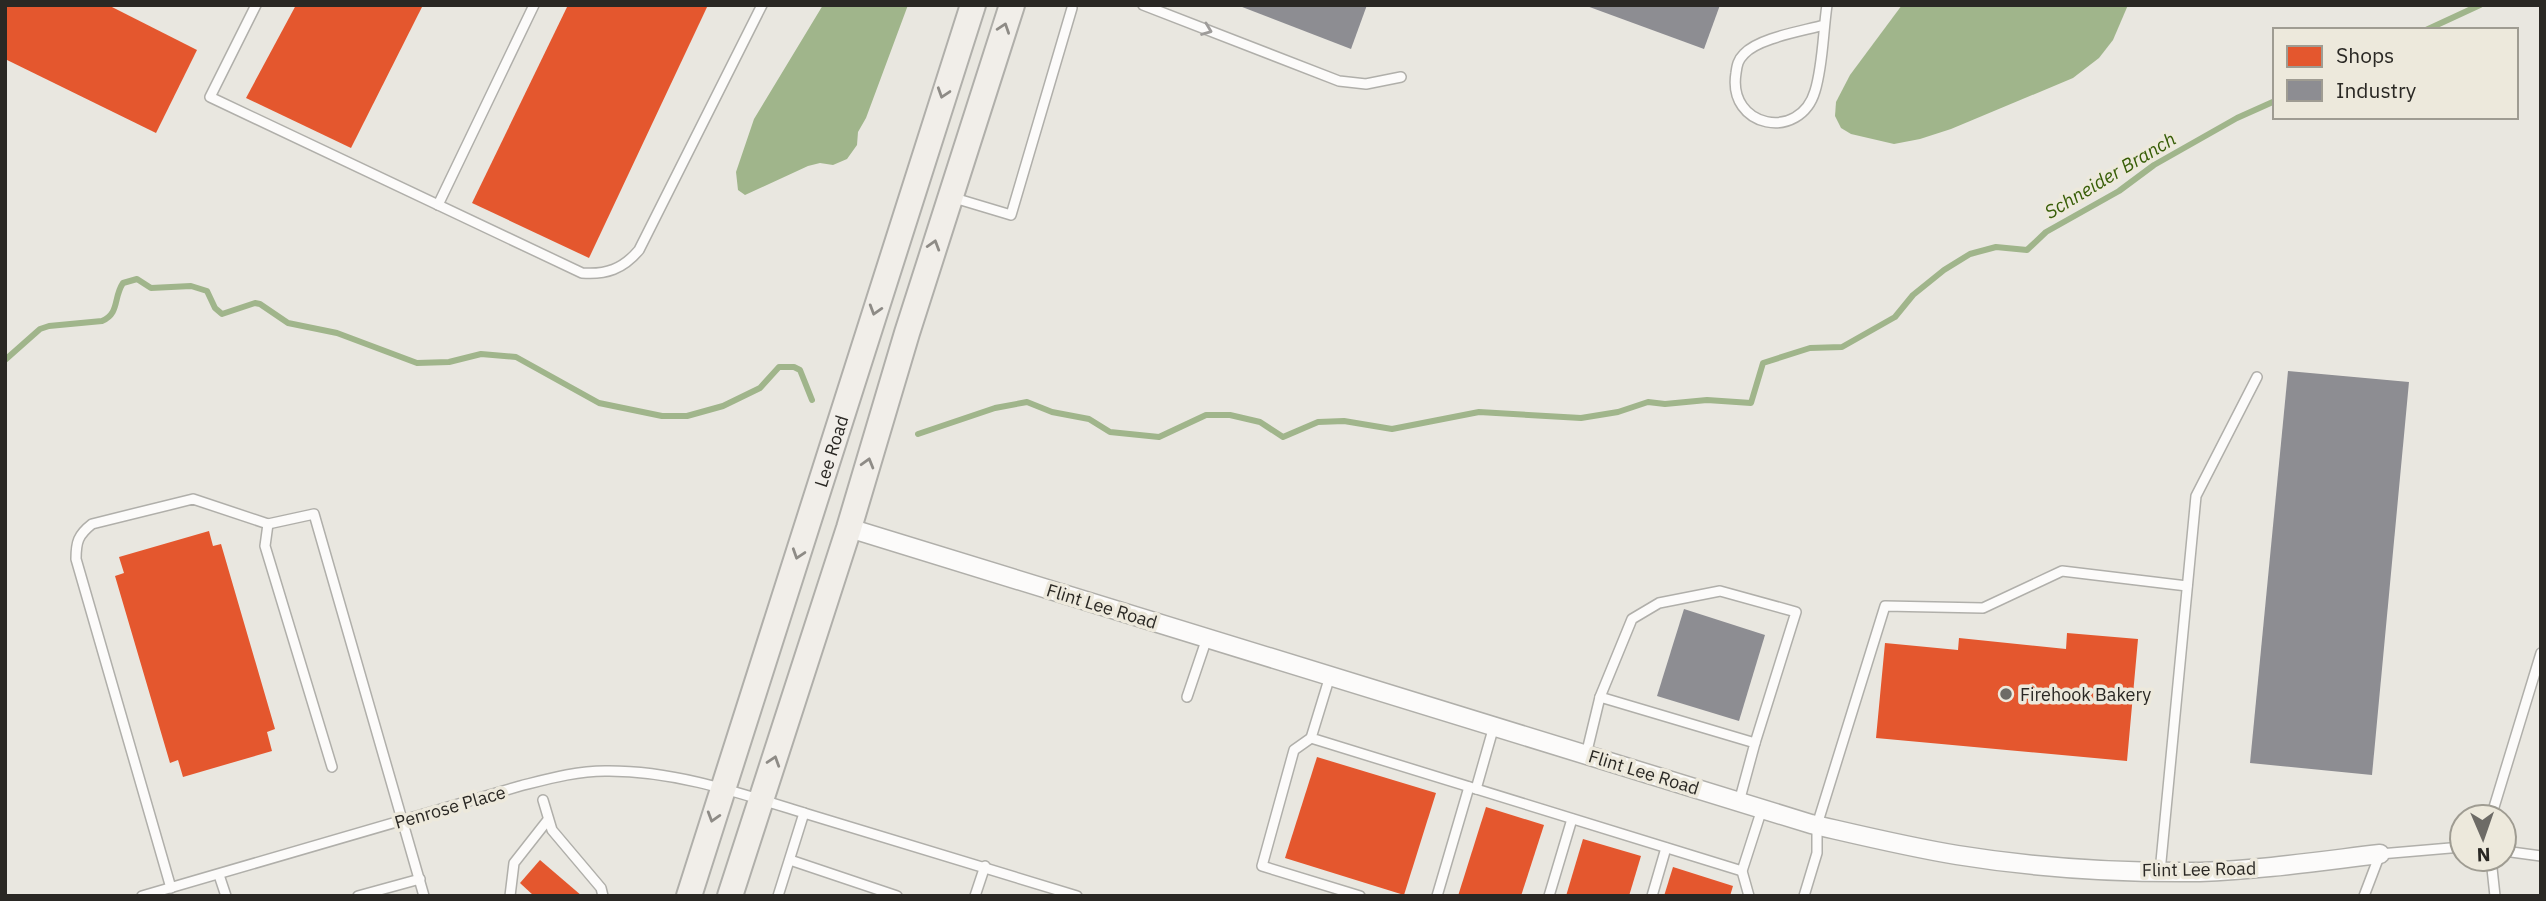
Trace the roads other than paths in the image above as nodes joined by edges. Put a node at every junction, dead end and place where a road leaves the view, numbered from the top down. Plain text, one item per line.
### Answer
1 (256, 5) edge
2 (534, 5) edge
3 (762, 5) edge
4 (972, 5) edge
5 (1012, 5) edge
6 (1143, 5) edge
7 (1827, 5) edge
8 (1072, 8) dead end
9 (1824, 25) junction
10 (1401, 77) dead end
11 (949, 197) junction
12 (438, 205) junction
13 (2257, 377) dead end
14 (268, 524) junction
15 (849, 528) junction
16 (2187, 586) junction
17 (1208, 638) junction
18 (2541, 653) edge
19 (1330, 676) junction
20 (1188, 697) dead end
21 (1600, 697) junction
22 (1494, 726) junction
23 (1311, 738) junction
24 (1755, 743) junction
25 (1586, 755) junction
26 (332, 767) dead end
27 (722, 788) junction
28 (1472, 788) junction
29 (542, 800) dead end
30 (762, 800) junction
31 (1739, 802) junction
32 (2495, 803) edge
33 (1762, 809) junction
34 (804, 813) junction
35 (1572, 819) junction
36 (402, 821) junction
37 (547, 821) junction
38 (1817, 825) junction
39 (1665, 848) junction
40 (2448, 848) edge
41 (2518, 853) edge
42 (2380, 854) junction
43 (2541, 856) edge
44 (790, 860) junction
45 (985, 866) junction
46 (1742, 872) junction
47 (2160, 872) junction
48 (2493, 873) edge
49 (219, 875) junction
50 (420, 879) junction
51 (172, 888) junction
52 (142, 896) edge
53 (226, 896) edge
54 (358, 896) edge
55 (424, 896) edge
56 (510, 896) edge
57 (603, 896) edge
58 (689, 896) edge
59 (730, 896) edge
60 (778, 896) edge
61 (897, 896) edge
62 (975, 896) edge
63 (1077, 896) edge
64 (1360, 896) edge
65 (1437, 896) edge
66 (1549, 896) edge
67 (1651, 896) edge
68 (1749, 896) edge
69 (1804, 896) edge
70 (2364, 896) edge
71 (2495, 896) edge

1 - 12 lane
2 - 12 lane
3 - 12 lane
4 -> 27 street, Lee Road
11 -> 5 street
6 -> 10 lane
7 - 9 lane
8 - 11 lane
9 - 9 lane
15 -> 11 street
13 - 16 lane
14 - 26 lane
14 - 36 lane
14 - 51 lane
15 - 17 street, Flint Lee Road
30 -> 15 street
16 - 38 lane
16 - 47 lane
17 - 19 street, Flint Lee Road
17 - 20 lane
18 - 32 lane
19 - 22 street, Flint Lee Road
19 - 23 lane
21 - 24 lane
21 - 24 lane
21 - 25 lane
22 - 25 street, Flint Lee Road
22 - 28 lane
23 - 28 lane
23 - 64 lane
24 - 31 lane
25 - 31 street, Flint Lee Road
27 - 30 lane, Penrose Place
27 - 36 lane, Penrose Place
27 -> 58 street, Lee Road
28 - 35 lane
28 - 65 lane
29 - 37 lane
30 - 34 lane, Penrose Place
30 - 59 street
31 - 33 street, Flint Lee Road
33 - 38 street, Flint Lee Road
33 - 46 lane
34 - 44 lane
34 - 45 lane, Penrose Place
35 - 39 lane
35 - 66 lane
36 - 49 lane, Penrose Place
36 - 50 lane
37 - 56 lane
37 - 57 lane
38 - 47 street, Flint Lee Road
38 - 69 lane
39 - 46 lane
39 - 67 lane
40 - 42 lane, Flint Lee Road
41 - 43 lane
42 - 47 street, Flint Lee Road
42 - 70 lane
44 - 60 lane
44 - 61 lane
45 - 62 lane
45 - 63 lane, Penrose Place
46 - 68 lane
48 - 71 lane
49 - 51 lane, Penrose Place
49 - 53 lane
50 - 54 lane
50 - 55 lane
51 - 52 lane, Penrose Place

